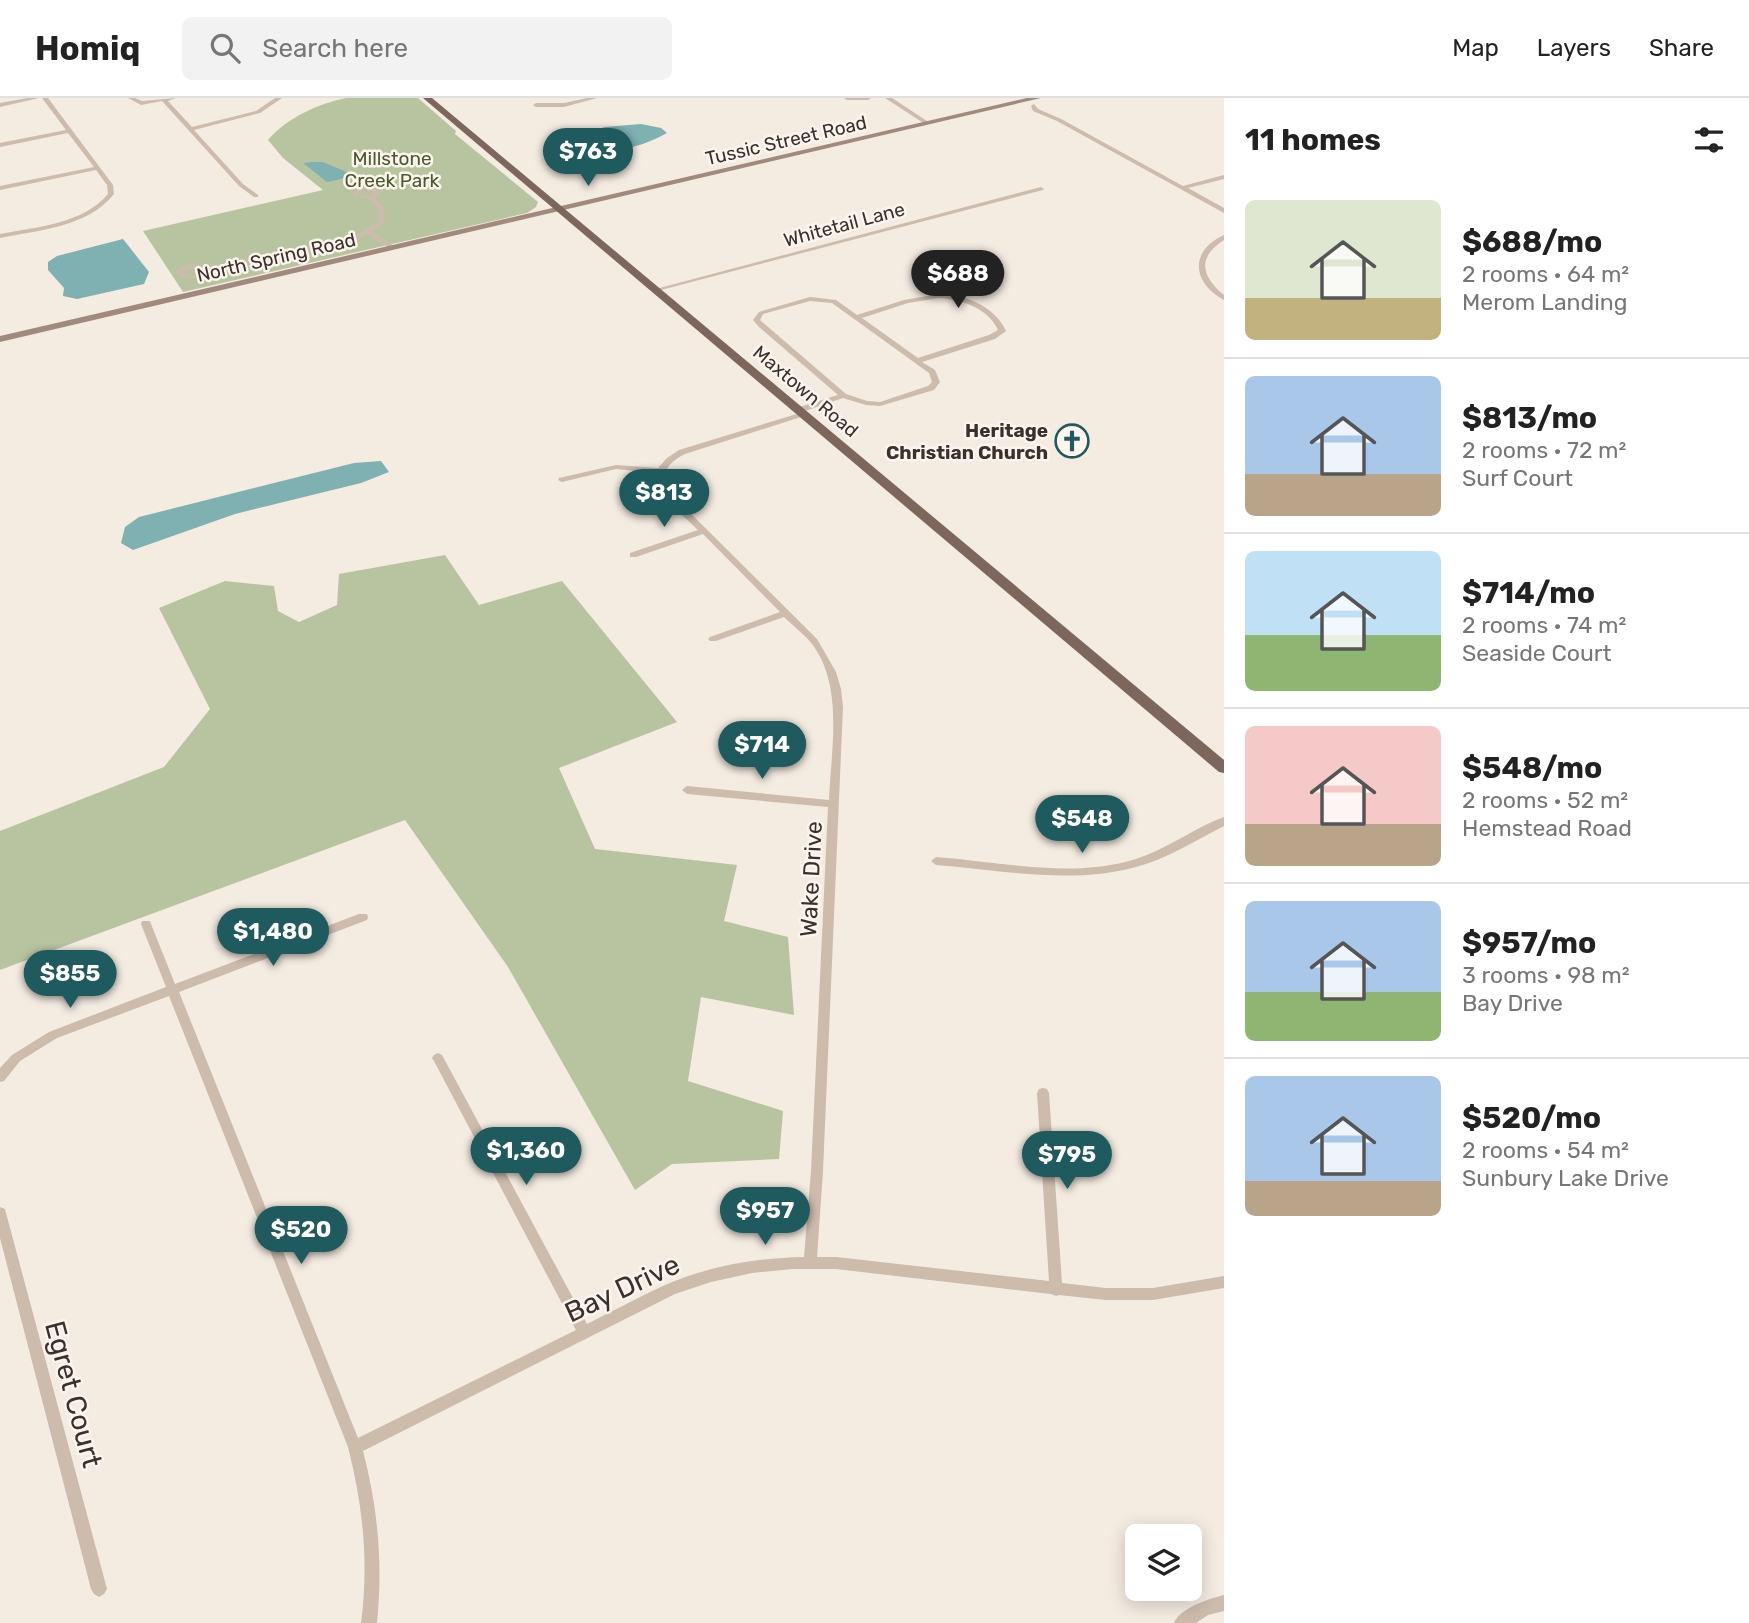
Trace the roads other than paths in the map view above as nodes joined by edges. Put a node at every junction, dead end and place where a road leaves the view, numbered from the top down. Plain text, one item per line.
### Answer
1 (36, 98) edge
2 (45, 98) edge
3 (131, 98) edge
4 (173, 98) edge
5 (279, 98) edge
6 (427, 98) edge
7 (594, 98) edge
8 (847, 98) edge
9 (868, 98) edge
10 (888, 98) edge
11 (164, 100) junction
12 (1036, 102) edge
13 (0, 105) edge
14 (536, 105) dead end
15 (927, 124) junction
16 (190, 129) junction
17 (70, 131) junction
18 (0, 145) edge
19 (97, 168) junction
20 (1224, 177) edge
21 (0, 188) edge
22 (1182, 188) junction
23 (1041, 189) dead end
24 (256, 196) dead end
25 (370, 197) dead end
26 (559, 210) junction
27 (1224, 211) edge
28 (368, 232) junction
29 (0, 236) edge
30 (1224, 237) edge
31 (393, 248) junction
32 (204, 270) dead end
33 (655, 290) junction
34 (1224, 298) edge
35 (857, 317) junction
36 (1, 335) edge
37 (917, 361) junction
38 (843, 396) junction
39 (801, 413) junction
40 (660, 471) junction
41 (562, 480) dead end
42 (704, 531) junction
43 (633, 555) dead end
44 (786, 613) junction
45 (713, 639) dead end
46 (1224, 768) edge
47 (687, 790) dead end
48 (834, 804) junction
49 (1224, 821) edge
50 (936, 861) dead end
51 (363, 917) dead end
52 (145, 924) dead end
53 (171, 989) junction
54 (438, 1058) dead end
55 (0, 1076) edge
56 (1043, 1093) dead end
57 (0, 1213) edge
58 (810, 1262) junction
59 (1224, 1282) edge
60 (1056, 1290) junction
61 (584, 1332) junction
62 (355, 1447) junction
63 (99, 1589) dead end
64 (1224, 1603) edge
65 (369, 1623) edge
66 (1182, 1623) edge

1 - 13 street
2 - 17 street
3 - 11 street
4 - 11 street
5 - 16 street
6 - 26 main road, Maxtown Road
7 - 14 street
8 - 9 street
10 - 15 street
11 - 16 street
12 - 15 main road, Tussic Street Road
12 - 22 street
15 - 26 main road, Tussic Street Road
16 - 24 street
17 - 18 street
17 - 19 street
19 - 21 street
19 - 29 street
20 - 22 street
22 - 27 street
23 - 33 street, Whitetail Lane
25 - 28 street
26 - 31 main road, North Spring Road
26 - 33 main road, Maxtown Road
28 - 31 street
28 - 32 street
30 - 34 street
31 - 36 main road, North Spring Road
33 - 39 main road, Maxtown Road
35 - 37 street
35 - 37 street
35 - 38 street
37 - 38 street
38 - 39 street
39 - 40 street
39 - 46 main road, Maxtown Road
40 - 41 street
40 - 42 street, Wake Drive
42 - 43 street
42 - 44 street, Wake Drive
44 - 45 street
44 - 48 street, Wake Drive
47 - 48 street
48 - 58 street, Wake Drive
49 - 50 street
51 - 53 street
52 - 53 street
53 - 55 street
53 - 62 street
54 - 61 street
56 - 60 street
57 - 63 street, Egret Court
58 - 60 street, Bay Drive
58 - 61 street, Bay Drive
59 - 60 street, Bay Drive
61 - 62 street, Bay Drive
62 - 65 street
64 - 66 street

